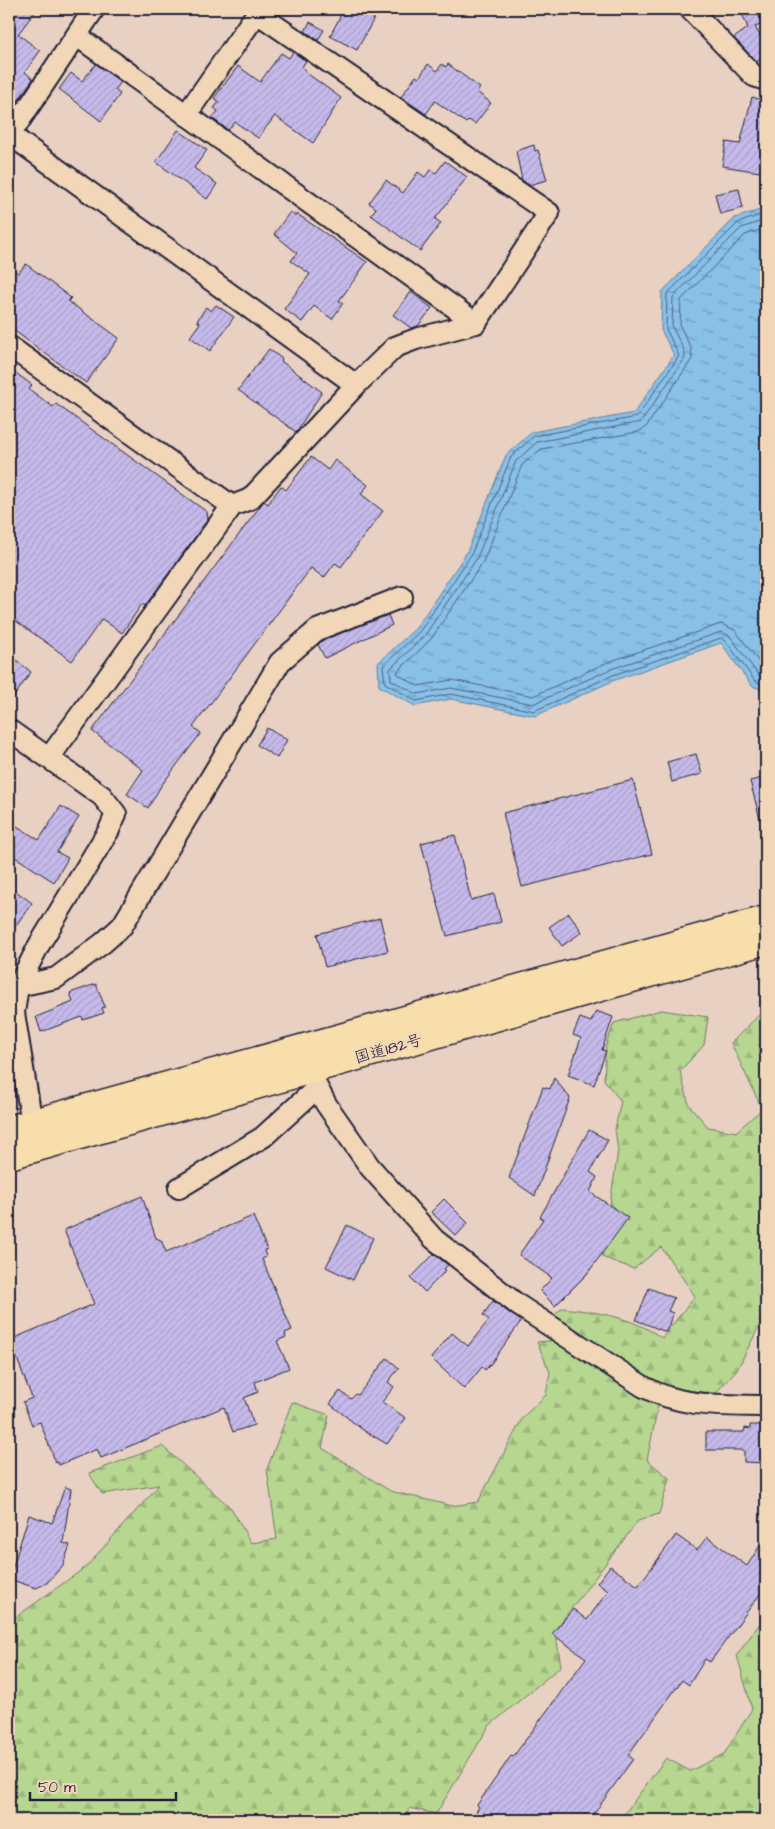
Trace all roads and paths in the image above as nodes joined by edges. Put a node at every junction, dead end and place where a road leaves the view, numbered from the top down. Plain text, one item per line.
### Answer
1 (94, 9) edge
2 (690, 9) edge
3 (77, 36) junction
4 (766, 80) edge
5 (186, 115) junction
6 (10, 134) edge
7 (476, 323) junction
8 (9, 346) edge
9 (356, 385) junction
10 (232, 506) junction
11 (402, 597) dead end
12 (9, 730) edge
13 (49, 758) junction
14 (766, 920) edge
15 (766, 940) edge
16 (18, 986) junction
17 (309, 1069) junction
18 (26, 1134) edge
19 (9, 1155) edge
20 (178, 1188) dead end
21 (766, 1406) edge

1 - 3 street
2 - 4 street
3 - 5 street
3 - 6 street
5 - 7 street
5 - 7 street
6 - 9 street
7 - 9 street
8 - 10 street
9 - 10 street
10 - 13 street
11 - 16 street
12 - 13 street
13 - 16 street
14 - 17 highway, 国道182号
15 - 17 highway, 国道182号
16 - 18 street
17 - 18 highway, 国道182号
17 - 20 street
17 - 21 street
18 - 19 highway, 国道182号

